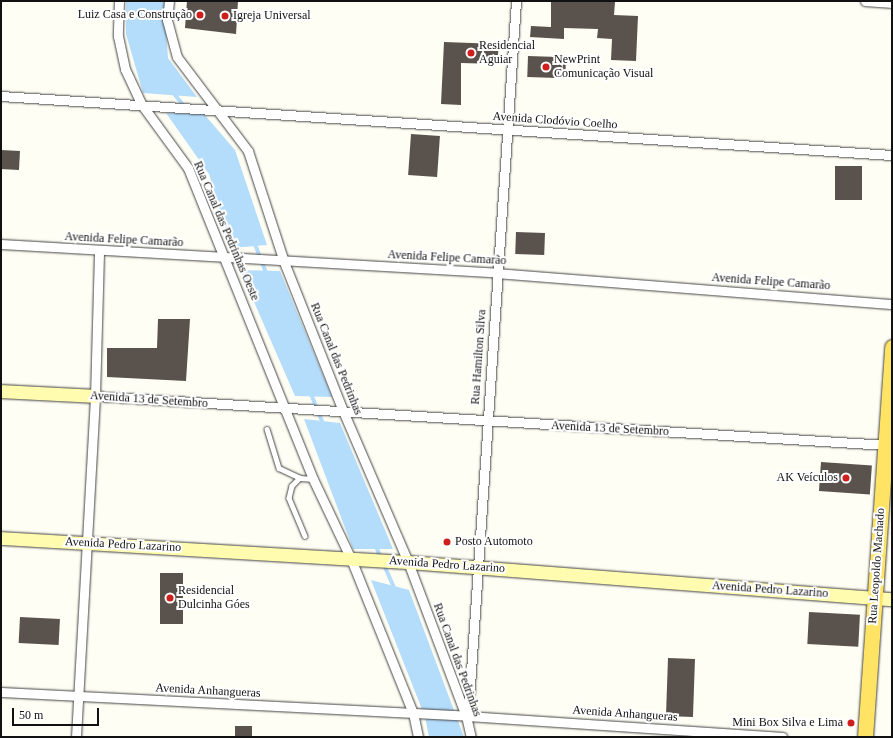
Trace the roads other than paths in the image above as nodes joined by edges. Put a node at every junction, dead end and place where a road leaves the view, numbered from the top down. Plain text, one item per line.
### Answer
1 (119, 1) edge
2 (170, 1) edge
3 (516, 1) edge
4 (865, 1) edge
5 (892, 3) edge
6 (1, 96) edge
7 (146, 105) junction
8 (217, 109) junction
9 (508, 130) junction
10 (892, 155) edge
11 (1, 244) edge
12 (99, 251) junction
13 (229, 258) junction
14 (284, 262) junction
15 (497, 273) junction
16 (892, 304) edge
17 (892, 347) edge
18 (1, 391) edge
19 (95, 396) junction
20 (284, 409) junction
21 (343, 412) junction
22 (486, 422) junction
23 (266, 429) dead end
24 (888, 445) edge
25 (300, 478) junction
26 (313, 479) junction
27 (305, 536) dead end
28 (1, 538) edge
29 (87, 542) junction
30 (351, 559) junction
31 (408, 562) junction
32 (476, 567) junction
33 (875, 598) junction
34 (892, 599) edge
35 (1, 692) edge
36 (78, 697) junction
37 (416, 713) junction
38 (464, 716) junction
39 (76, 737) edge
40 (418, 737) edge
41 (471, 737) edge
42 (782, 737) edge
43 (865, 737) edge

1 - 7 street, Rua Canal das Pedrinhas Oeste
2 - 8 street, Rua Canal das Pedrinhas
3 - 9 street, Rua Hamilton Silva
4 - 5 street
6 - 7 street
7 - 8 street, Avenida Clodóvio Coelho
7 - 13 street, Rua Canal das Pedrinhas Oeste
8 - 9 street, Avenida Clodóvio Coelho
8 - 14 street, Rua Canal das Pedrinhas
9 - 10 street, Avenida Clodóvio Coelho
9 - 15 street, Rua Hamilton Silva
11 - 12 street, Avenida Felipe Camarão
12 - 13 street, Avenida Felipe Camarão
12 - 19 street
13 - 14 street, Avenida Felipe Camarão
13 - 20 street, Rua Canal das Pedrinhas Oeste
14 - 15 street, Avenida Felipe Camarão
14 - 21 street, Rua Canal das Pedrinhas
15 - 16 street, Avenida Felipe Camarão
15 - 22 street, Rua Hamilton Silva
17 - 24 main road, Rua Leopoldo Machado
18 - 19 main road, Avenida 13 de Setembro
19 - 20 street, Avenida 13 de Setembro
19 - 29 street
20 - 21 street, Avenida 13 de Setembro
20 - 26 street
21 - 22 street, Avenida 13 de Setembro
21 - 31 street, Rua Canal das Pedrinhas
22 - 24 street, Avenida 13 de Setembro
22 - 32 street, Rua Hamilton Silva
23 - 25 lane
24 - 33 main road, Rua Leopoldo Machado
25 - 26 lane
25 - 27 lane
26 - 30 street
28 - 29 main road, Avenida Pedro Lazarino
29 - 30 main road, Avenida Pedro Lazarino
29 - 36 street
30 - 31 main road, Avenida Pedro Lazarino
30 - 37 street
31 - 32 main road, Avenida Pedro Lazarino
31 - 38 street, Rua Canal das Pedrinhas
32 - 33 main road, Avenida Pedro Lazarino
32 - 38 street, Rua Hamilton Silva
33 - 34 main road, Avenida Pedro Lazarino
33 - 43 main road, Rua Leopoldo Machado
35 - 36 street, Avenida Anhangueras
36 - 37 street, Avenida Anhangueras
36 - 39 street
37 - 38 street, Avenida Anhangueras
37 - 40 street
38 - 41 street, Rua Canal das Pedrinhas
38 - 42 street, Avenida Anhangueras

